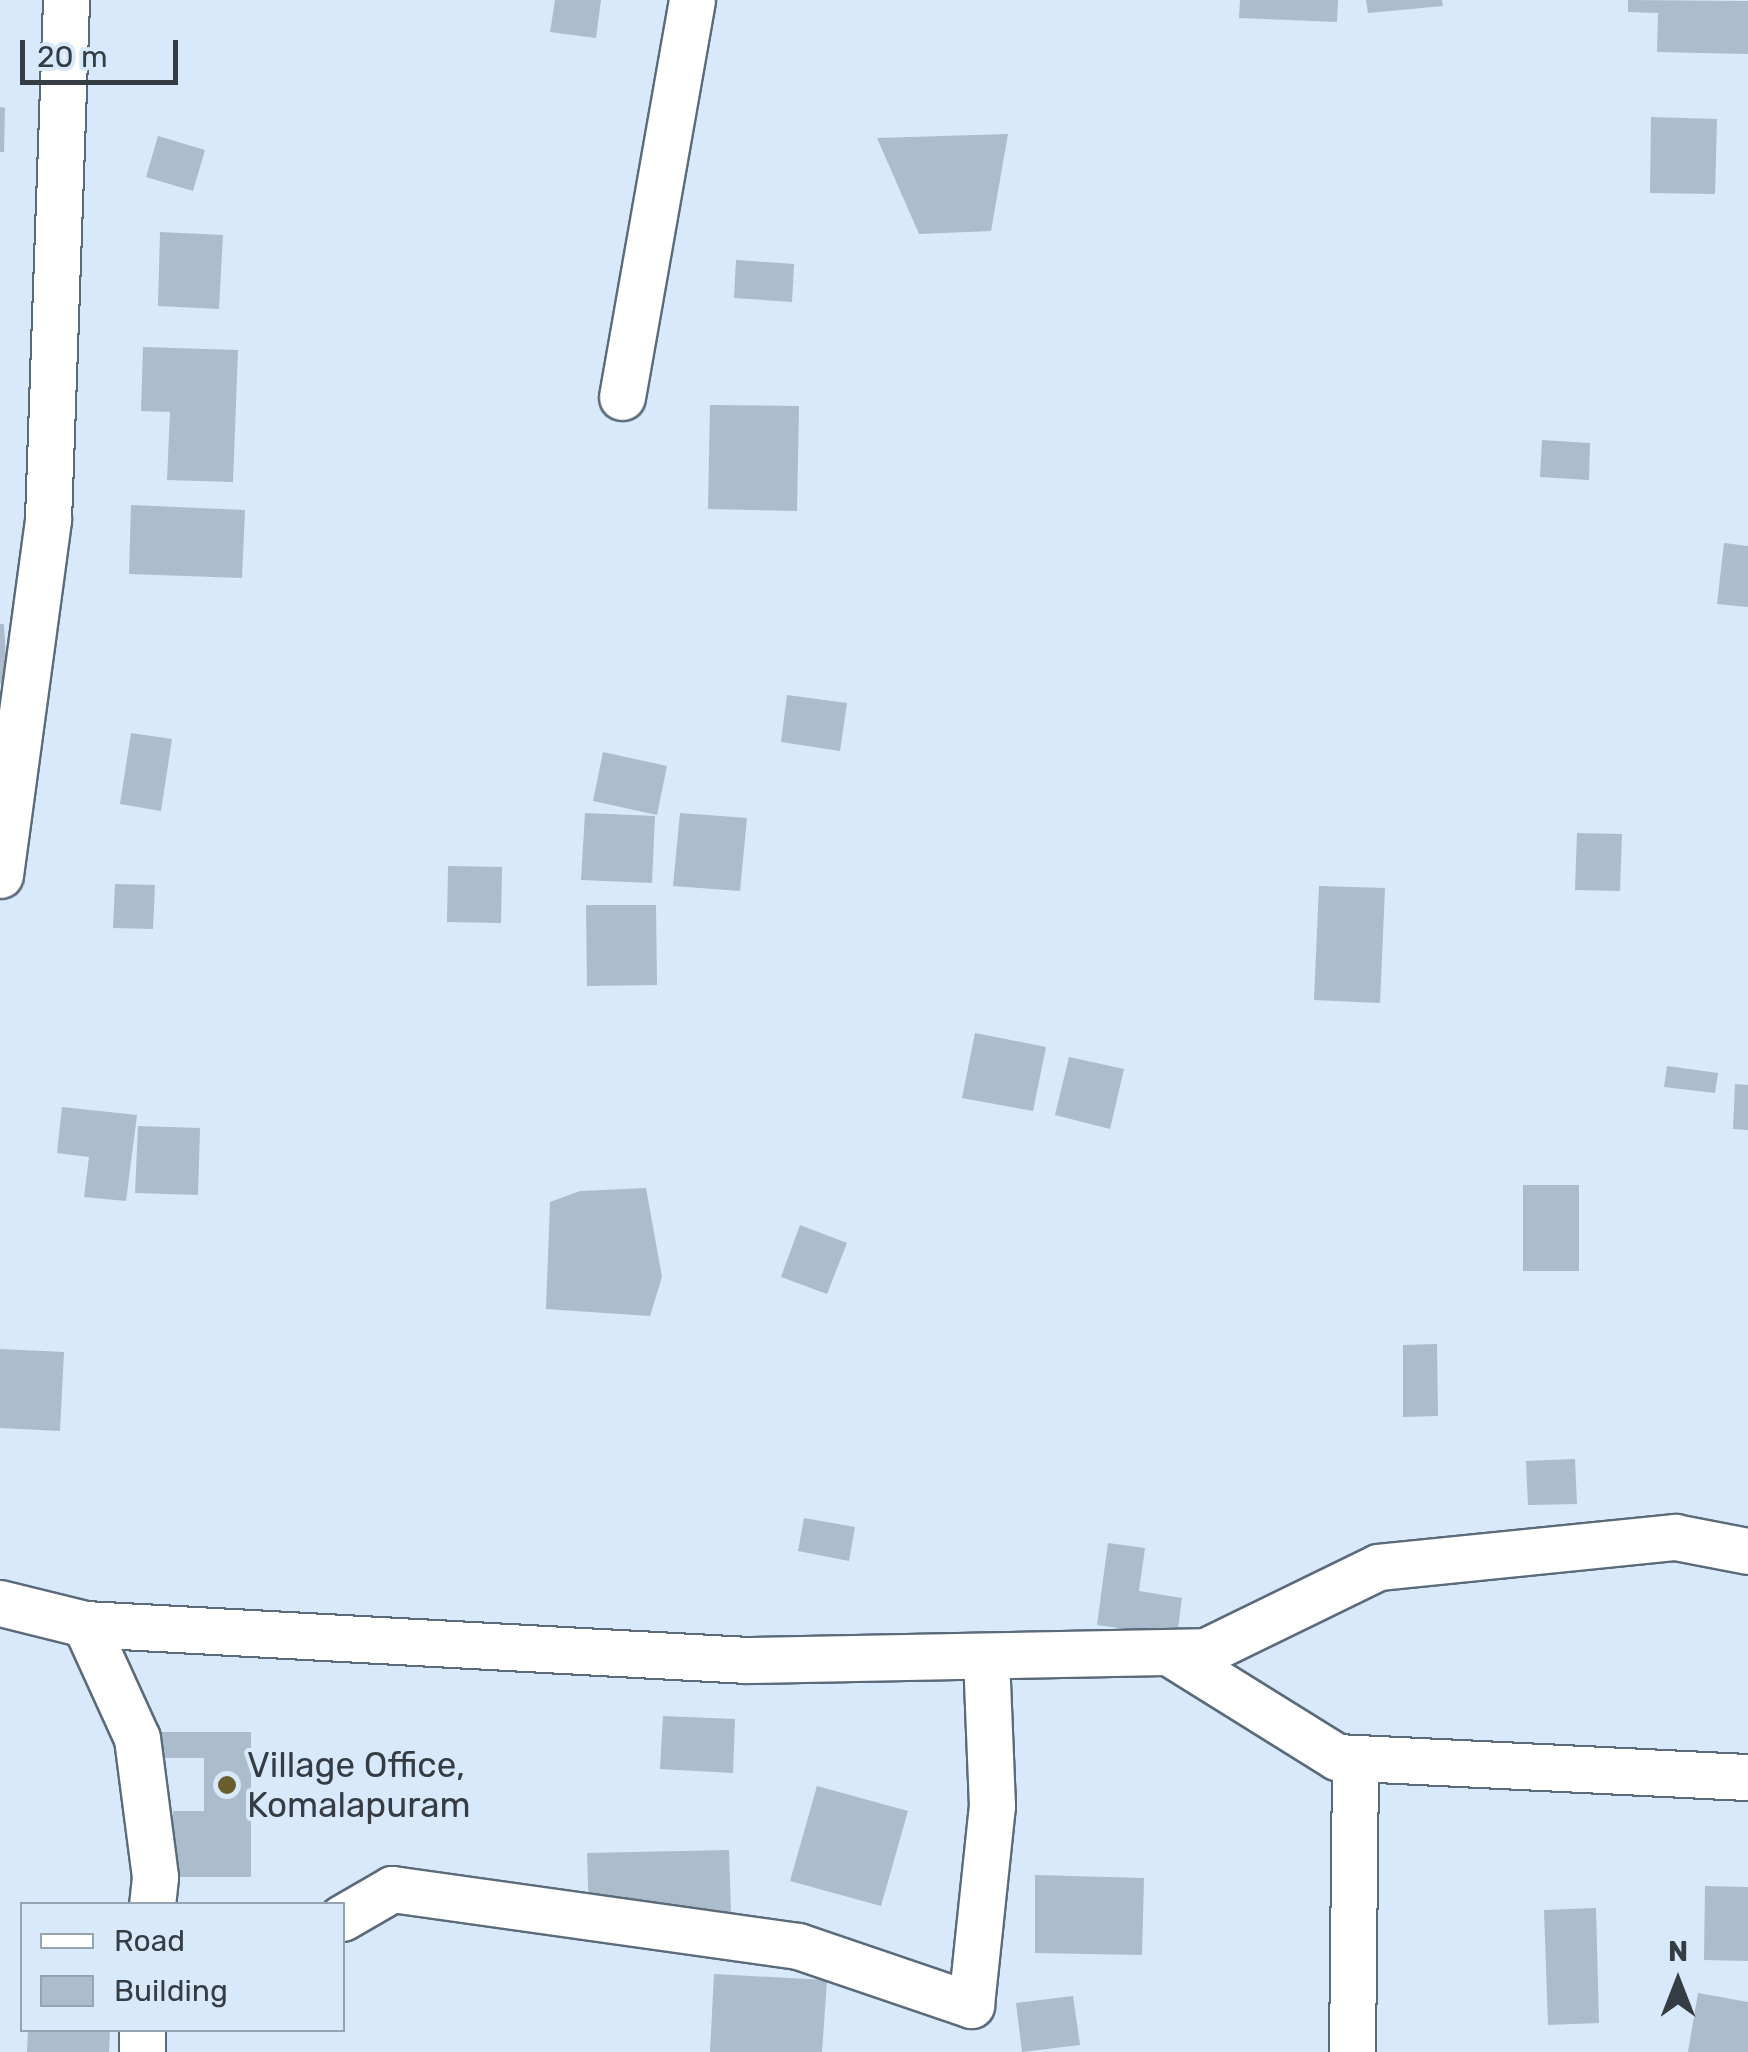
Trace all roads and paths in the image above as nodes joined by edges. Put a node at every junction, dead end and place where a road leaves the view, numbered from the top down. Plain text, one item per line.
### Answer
1 (66, 0) edge
2 (692, 0) edge
3 (622, 397) dead end
4 (0, 874) edge
5 (1748, 1551) edge
6 (0, 1603) edge
7 (85, 1624) junction
8 (1168, 1652) junction
9 (986, 1656) junction
10 (1355, 1758) junction
11 (1748, 1776) edge
12 (152, 1902) edge
13 (345, 1916) edge
14 (1352, 2052) edge

1 - 4 street
2 - 3 street
5 - 8 street
6 - 7 street
7 - 9 street
7 - 12 street
8 - 9 street
8 - 10 street
9 - 13 street
10 - 11 street
10 - 14 street

